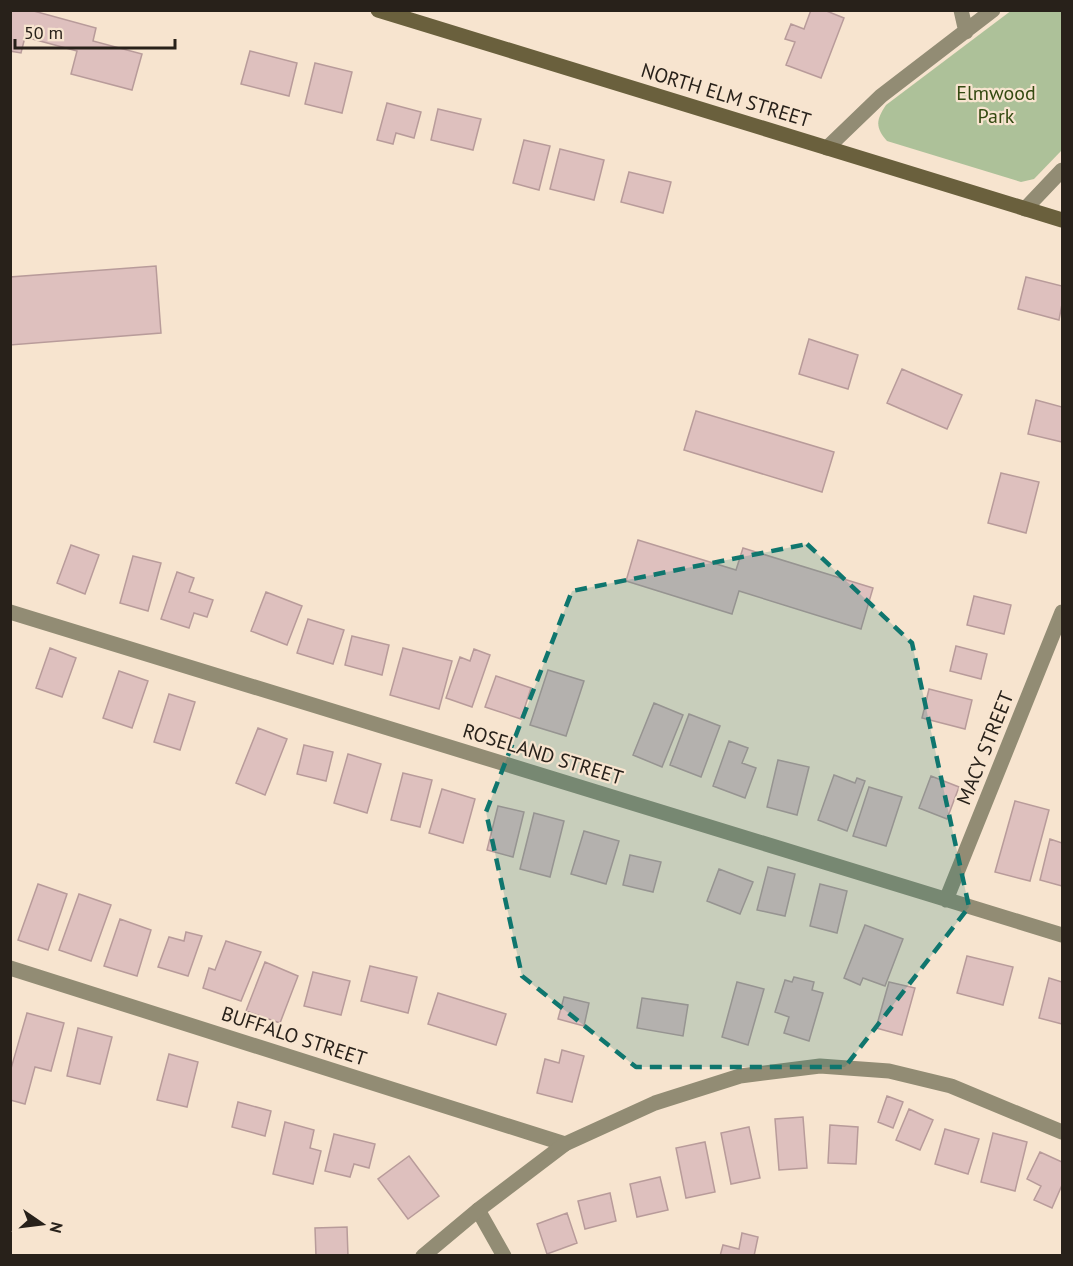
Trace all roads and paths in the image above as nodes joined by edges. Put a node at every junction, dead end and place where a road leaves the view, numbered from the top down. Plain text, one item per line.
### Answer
1 (961, 10) edge
2 (993, 10) edge
3 (383, 11) edge
4 (966, 32) junction
5 (826, 148) junction
6 (1062, 170) edge
7 (1025, 208) junction
8 (1062, 220) edge
9 (10, 612) edge
10 (1062, 612) edge
11 (946, 900) junction
12 (1062, 935) edge
13 (10, 968) edge
14 (1062, 1132) edge
15 (565, 1144) junction
16 (478, 1210) junction
17 (423, 1256) edge
18 (504, 1256) edge

1 - 4 street
2 - 4 street
3 - 5 main road, NORTH ELM STREET
4 - 5 street
5 - 7 main road, NORTH ELM STREET
6 - 7 street
7 - 8 main road, NORTH ELM STREET
9 - 11 street, ROSELAND STREET
10 - 11 street, MACY STREET
11 - 12 street, ROSELAND STREET
13 - 15 street, BUFFALO STREET
14 - 15 street
15 - 16 street
16 - 17 street
16 - 18 street

